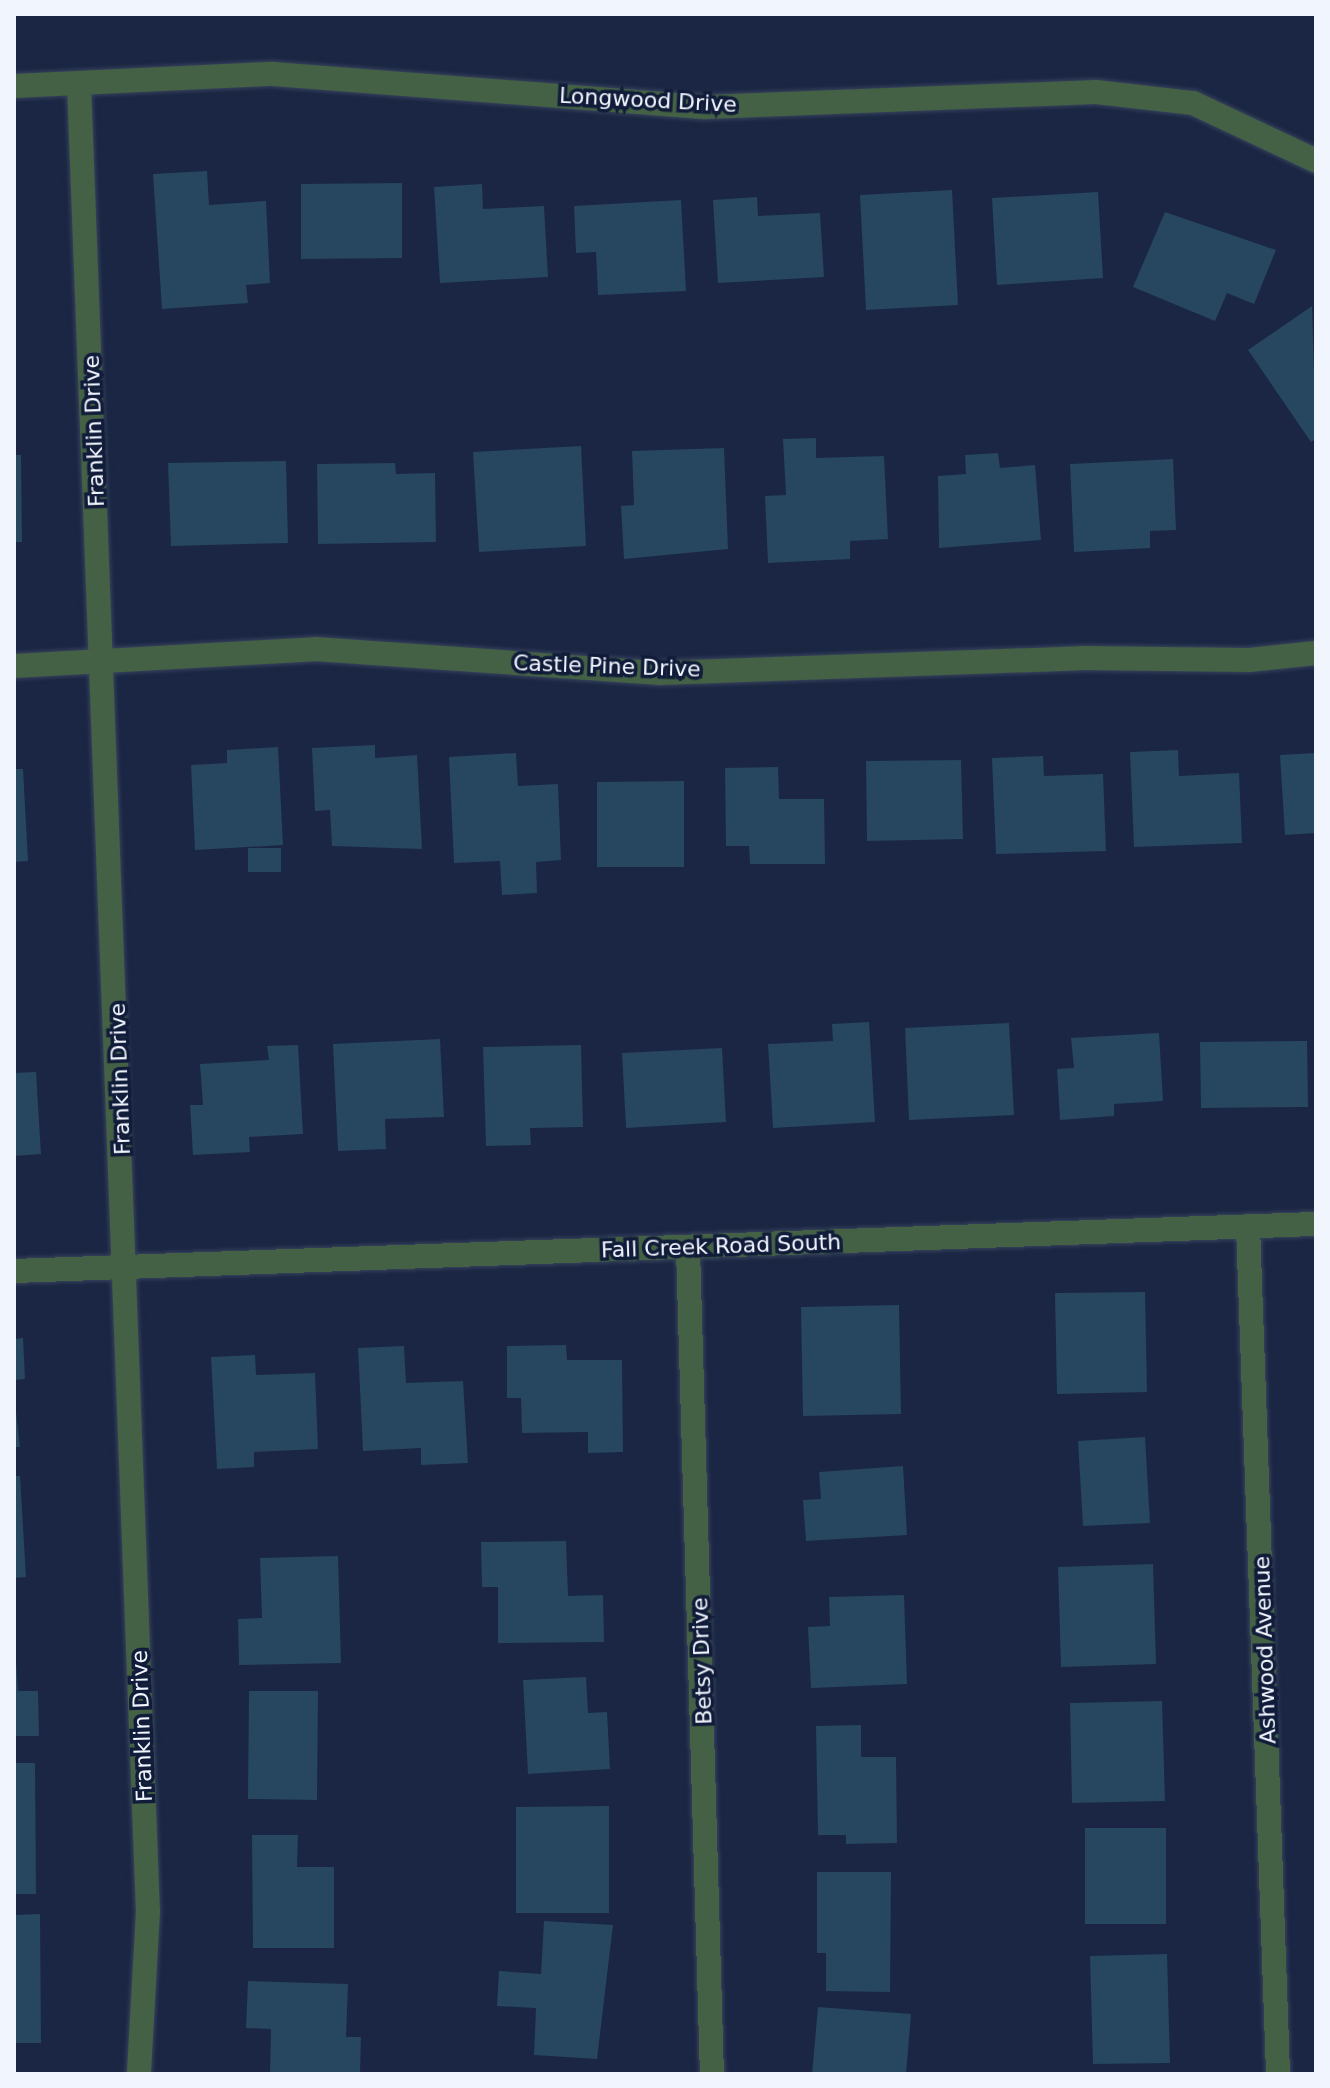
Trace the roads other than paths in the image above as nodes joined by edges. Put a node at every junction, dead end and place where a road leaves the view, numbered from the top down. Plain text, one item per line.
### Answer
1 (79, 84) junction
2 (14, 86) edge
3 (1316, 161) edge
4 (1316, 653) edge
5 (104, 662) junction
6 (14, 666) edge
7 (1316, 1224) edge
8 (1248, 1226) junction
9 (688, 1248) junction
10 (127, 1266) junction
11 (14, 1271) edge
12 (139, 2074) edge
13 (712, 2074) edge
14 (1278, 2074) edge

1 - 2 street, Longwood Drive
1 - 3 street, Longwood Drive
1 - 5 street, Franklin Drive
4 - 5 street, Castle Pine Drive
5 - 6 street, Castle Pine Drive
5 - 10 street, Franklin Drive
7 - 8 street, Fall Creek Road South
8 - 9 street, Fall Creek Road South
8 - 14 street, Ashwood Avenue
9 - 10 street, Fall Creek Road South
9 - 13 street, Betsy Drive
10 - 11 street, Fall Creek Road South
10 - 12 street, Franklin Drive

